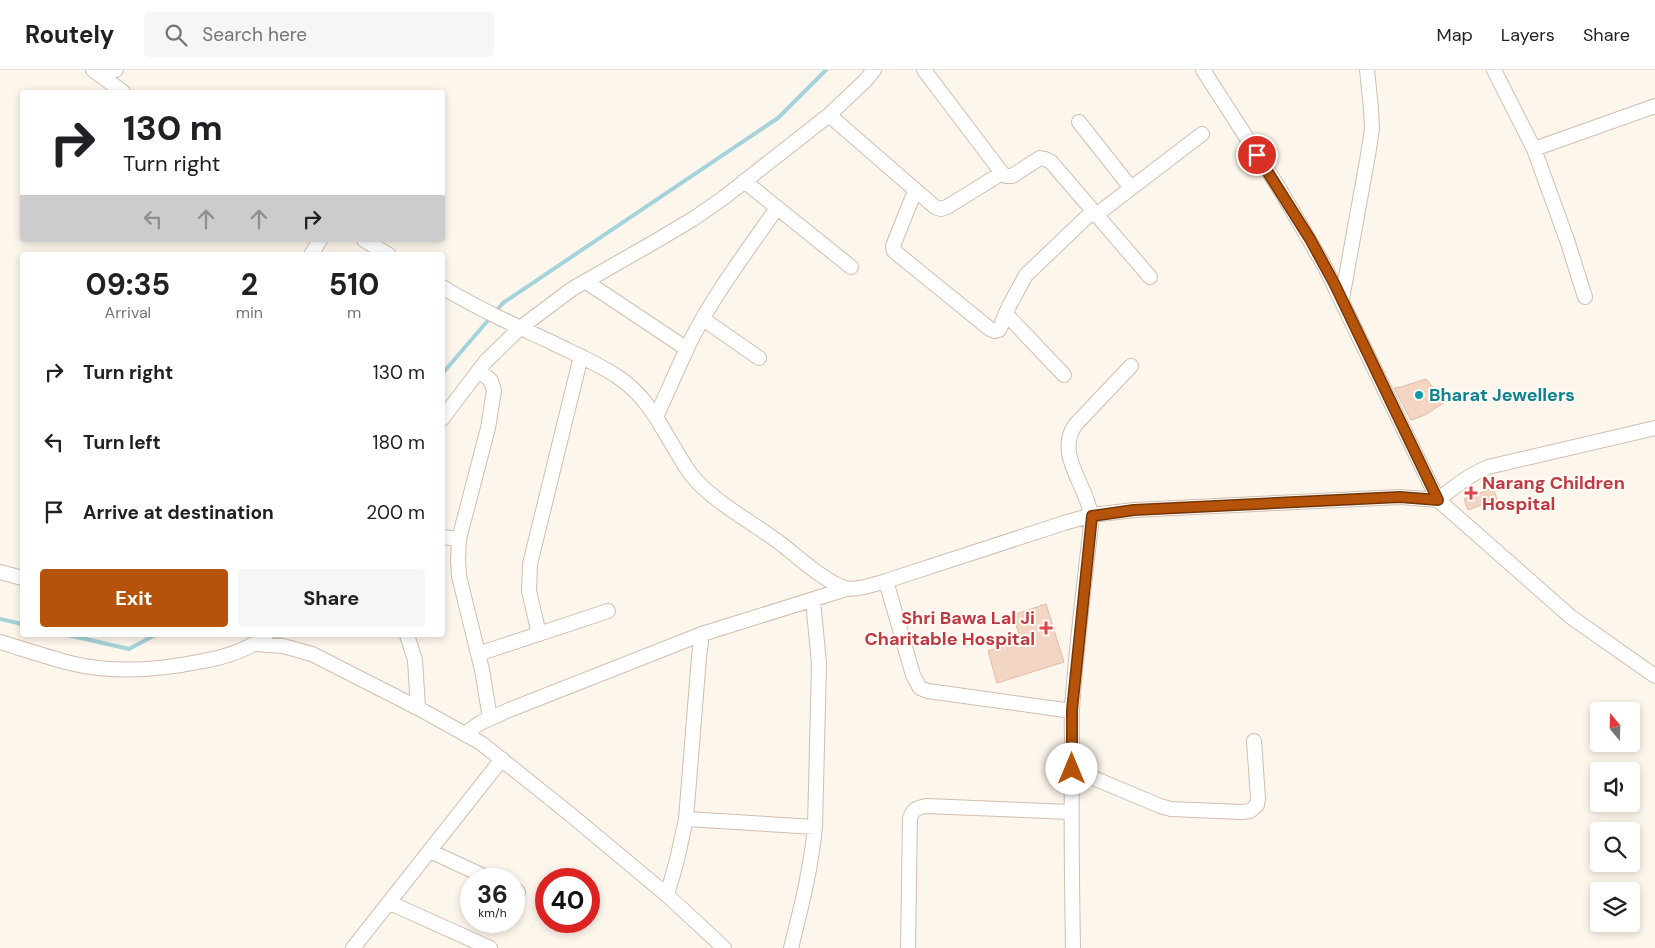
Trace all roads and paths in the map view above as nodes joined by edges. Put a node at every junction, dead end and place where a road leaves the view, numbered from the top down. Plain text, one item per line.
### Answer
1 (116, 70) edge
2 (874, 70) edge
3 (924, 70) edge
4 (1203, 70) edge
5 (1367, 70) edge
6 (1494, 70) edge
7 (95, 71) edge
8 (120, 90) edge
9 (1655, 106) edge
10 (829, 115) junction
11 (1079, 122) dead end
12 (1202, 134) dead end
13 (1534, 150) junction
14 (1002, 173) junction
15 (744, 181) junction
16 (1131, 188) junction
17 (915, 191) junction
18 (777, 208) junction
19 (1095, 213) junction
20 (367, 242) edge
21 (384, 252) edge
22 (851, 267) dead end
23 (1150, 276) dead end
24 (586, 281) junction
25 (445, 289) edge
26 (1585, 297) dead end
27 (1342, 299) junction
28 (1006, 314) junction
29 (703, 319) junction
30 (515, 325) junction
31 (687, 349) junction
32 (580, 356) junction
33 (759, 358) dead end
34 (1131, 366) dead end
35 (479, 370) junction
36 (1064, 375) dead end
37 (445, 415) edge
38 (656, 417) junction
39 (1655, 428) edge
40 (1438, 500) junction
41 (1092, 516) junction
42 (445, 537) edge
43 (459, 539) junction
44 (0, 572) edge
45 (20, 577) edge
46 (886, 581) junction
47 (846, 588) junction
48 (813, 600) junction
49 (608, 612) dead end
50 (539, 634) junction
51 (702, 634) junction
52 (408, 637) edge
53 (261, 640) edge
54 (0, 642) edge
55 (478, 654) junction
56 (1655, 676) edge
57 (418, 708) junction
58 (1072, 710) junction
59 (490, 718) junction
60 (465, 734) junction
61 (1254, 741) dead end
62 (502, 759) junction
63 (1072, 769) junction
64 (1071, 812) junction
65 (686, 819) junction
66 (815, 828) junction
67 (430, 850) junction
68 (467, 868) edge
69 (667, 895) junction
70 (390, 902) junction
71 (353, 948) edge
72 (490, 948) edge
73 (724, 948) edge
74 (791, 948) edge
75 (908, 948) edge
76 (1073, 948) edge

1 - 7 street
2 - 10 street
3 - 14 street
4 - 27 street
5 - 27 street
6 - 13 street
7 - 8 street
9 - 13 street
10 - 15 street
10 - 17 street
11 - 16 street
12 - 16 street
13 - 26 street
14 - 17 street
14 - 19 street
15 - 18 street
15 - 24 street
16 - 19 street
17 - 28 street
18 - 22 street
18 - 29 street
19 - 23 street
19 - 28 street
20 - 21 street
24 - 30 street
24 - 31 street
25 - 30 street
27 - 40 street
28 - 36 street
29 - 31 street
29 - 33 street
30 - 32 street
30 - 35 street
31 - 38 street
32 - 38 street
32 - 50 street
34 - 41 street
35 - 37 street
35 - 43 street
38 - 47 street
39 - 40 street
40 - 41 street
40 - 56 street
41 - 46 street
41 - 58 street
42 - 43 street
43 - 55 street
44 - 45 street
46 - 47 street
46 - 58 street
47 - 48 street
48 - 51 street
48 - 66 street
49 - 50 street
50 - 55 street
51 - 59 street
51 - 65 street
52 - 57 street
53 - 54 street
53 - 57 street
55 - 59 street
57 - 60 street
58 - 63 street
59 - 60 street
60 - 62 street
61 - 63 street
62 - 67 street
62 - 69 street
63 - 64 street
64 - 75 street
64 - 76 street
65 - 66 street
65 - 69 street
66 - 74 street
67 - 68 street
67 - 70 street
69 - 73 street
70 - 71 street
70 - 72 street

